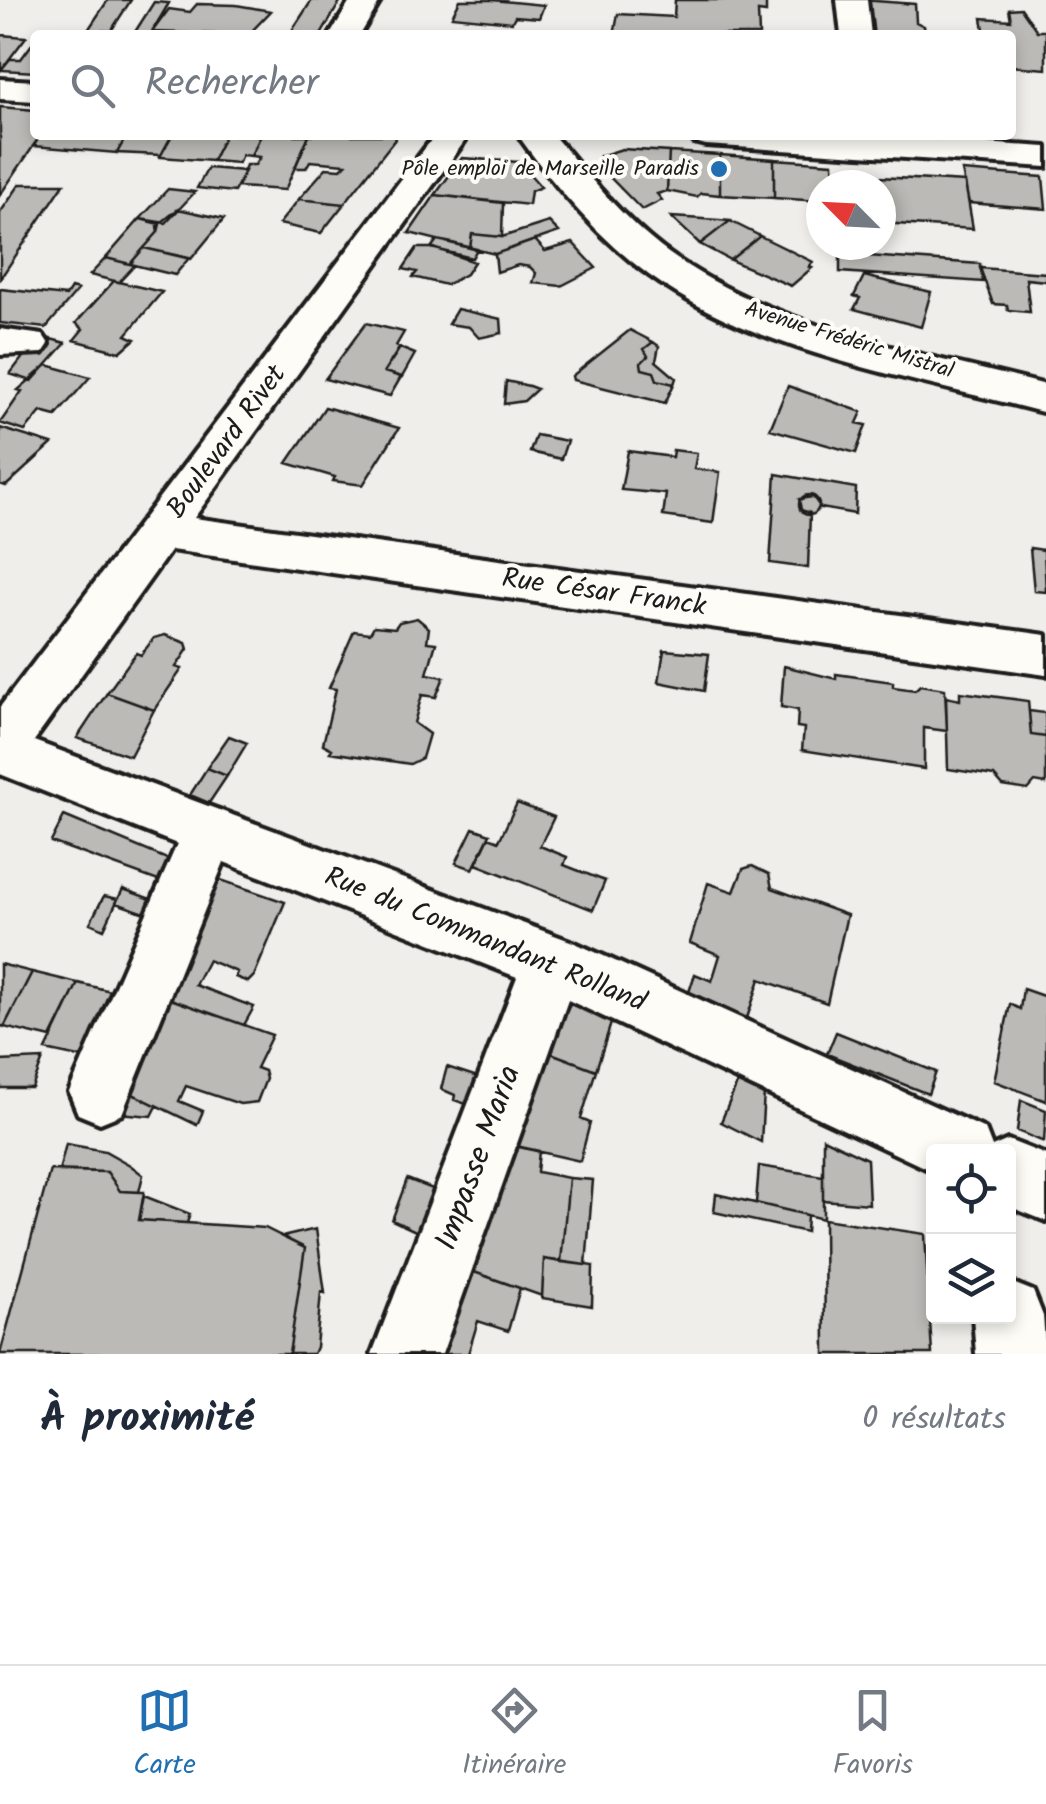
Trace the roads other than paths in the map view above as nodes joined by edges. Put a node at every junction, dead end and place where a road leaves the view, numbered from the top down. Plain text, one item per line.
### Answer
1 (366, 0) edge
2 (852, 0) edge
3 (348, 30) edge
4 (855, 30) edge
5 (0, 89) edge
6 (30, 92) edge
7 (448, 140) edge
8 (539, 140) edge
9 (866, 140) edge
10 (1046, 157) edge
11 (1046, 400) edge
12 (162, 530) junction
13 (1046, 655) edge
14 (0, 749) edge
15 (210, 830) junction
16 (552, 962) junction
17 (100, 1092) dead end
18 (945, 1144) edge
19 (1016, 1176) edge
20 (1046, 1188) edge
21 (1009, 1324) edge
22 (407, 1354) edge
23 (1011, 1354) edge

1 - 3 street
2 - 4 street
5 - 6 street
7 - 12 street, Boulevard Rivet
8 - 11 street, Avenue Frédéric Mistral
9 - 10 street
12 - 13 street, Rue César Franck
12 - 14 street, Boulevard Rivet
14 - 15 street, Rue du Commandant Rolland
15 - 16 street, Rue du Commandant Rolland
15 - 17 street
16 - 18 street, Rue du Commandant Rolland
16 - 22 street, Impasse Maria
19 - 20 street
21 - 23 street

